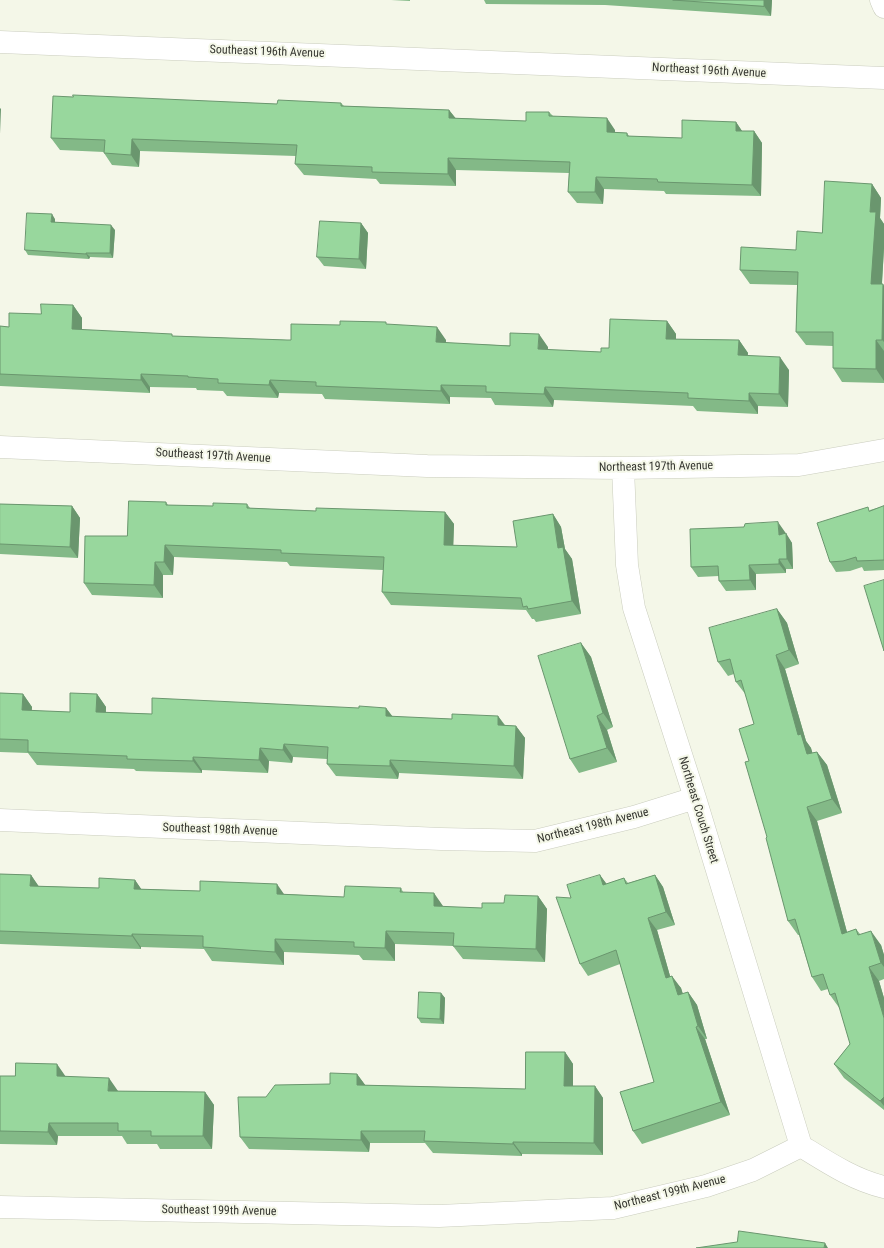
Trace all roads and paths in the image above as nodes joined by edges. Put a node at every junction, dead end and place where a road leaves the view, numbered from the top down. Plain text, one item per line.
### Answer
1 (881, 0) edge
2 (884, 7) edge
3 (0, 42) edge
4 (535, 63) joint
5 (884, 78) edge
6 (0, 447) edge
7 (884, 450) edge
8 (426, 466) joint
9 (623, 468) junction
10 (695, 798) junction
11 (0, 820) edge
12 (441, 839) joint
13 (801, 1146) junction
14 (884, 1187) edge
15 (0, 1206) edge
16 (439, 1216) joint

1 - 2 street
3 - 4 street, Southeast 196th Avenue
4 - 5 street, Northeast 196th Avenue
6 - 8 street, Southeast 197th Avenue
7 - 9 street, Northeast 197th Avenue
8 - 9 street, Northeast 197th Avenue
9 - 10 street, Northeast Couch Street
10 - 12 street, Northeast 198th Avenue
10 - 13 street, Northeast Couch Street
11 - 12 street, Southeast 198th Avenue
13 - 14 street
13 - 16 street, Northeast 199th Avenue
15 - 16 street, Southeast 199th Avenue

